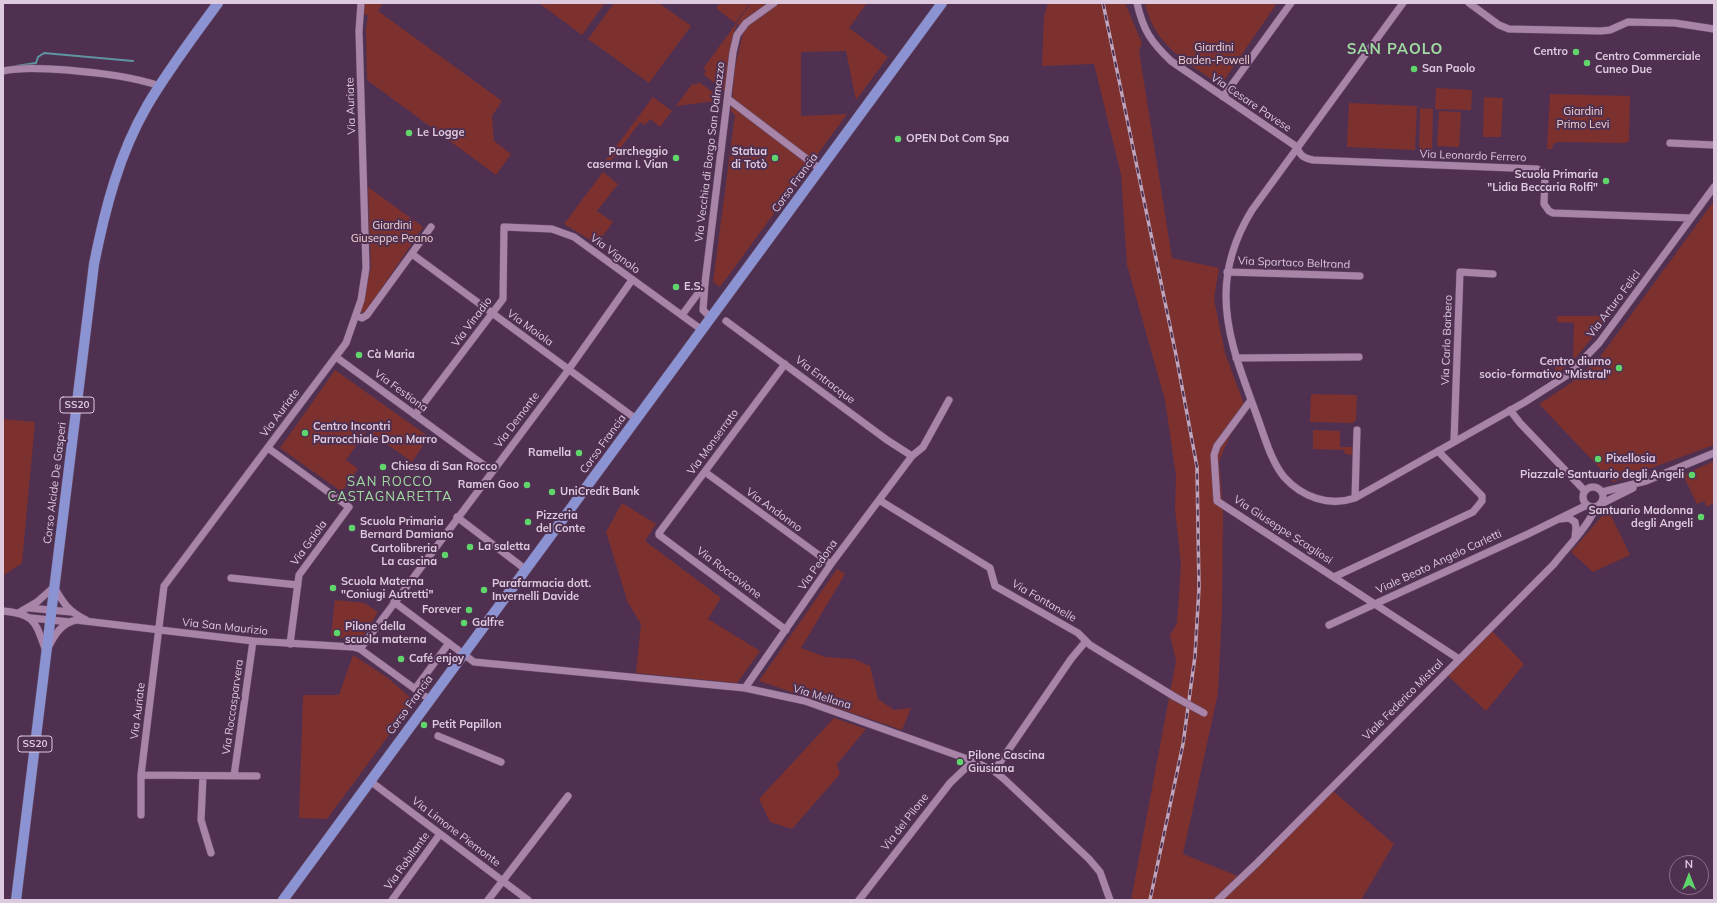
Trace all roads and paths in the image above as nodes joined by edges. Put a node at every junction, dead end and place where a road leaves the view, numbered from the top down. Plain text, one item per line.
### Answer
1 (218, 3) edge
2 (361, 3) edge
3 (774, 3) edge
4 (942, 3) edge
5 (1137, 3) edge
6 (1291, 3) edge
7 (1403, 3) edge
8 (1469, 3) edge
9 (1714, 29) edge
10 (3, 71) edge
11 (160, 86) junction
12 (1223, 97) junction
13 (728, 99) junction
14 (1670, 143) dead end
15 (1714, 145) edge
16 (1297, 147) junction
17 (820, 169) junction
18 (1714, 187) edge
19 (1691, 218) junction
20 (431, 227) dead end
21 (504, 227) joint
22 (412, 254) junction
23 (1227, 272) junction
24 (1493, 274) dead end
25 (1360, 276) dead end
26 (632, 280) junction
27 (705, 284) junction
28 (491, 313) junction
29 (682, 315) junction
30 (356, 316) junction
31 (711, 318) junction
32 (726, 321) dead end
33 (702, 330) junction
34 (336, 357) junction
35 (1359, 357) dead end
36 (1236, 358) junction
37 (785, 364) junction
38 (568, 369) junction
39 (949, 400) dead end
40 (1251, 400) junction
41 (1510, 410) junction
42 (415, 415) junction
43 (636, 419) junction
44 (1357, 430) dead end
45 (1454, 441) junction
46 (268, 448) junction
47 (1438, 450) junction
48 (1714, 453) edge
49 (912, 456) junction
50 (492, 471) junction
51 (705, 472) junction
52 (1646, 480) junction
53 (1585, 491) junction
54 (1602, 492) junction
55 (1355, 498) junction
56 (879, 500) junction
57 (1587, 505) junction
58 (1598, 505) junction
59 (457, 517) junction
60 (1558, 519) junction
61 (659, 533) joint
62 (1575, 538) junction
63 (831, 564) junction
64 (525, 569) junction
65 (1334, 577) junction
66 (231, 578) dead end
67 (298, 585) junction
68 (54, 587) junction
69 (394, 602) junction
70 (1375, 604) junction
71 (29, 608) junction
72 (3, 610) edge
73 (20, 612) junction
74 (71, 612) junction
75 (50, 615) junction
76 (31, 618) junction
77 (89, 621) junction
78 (70, 622) junction
79 (1329, 625) dead end
80 (159, 630) junction
81 (786, 630) junction
82 (253, 641) junction
83 (1086, 641) junction
84 (449, 643) junction
85 (290, 644) junction
86 (360, 649) junction
87 (46, 651) junction
88 (462, 654) junction
89 (1459, 659) junction
90 (745, 688) junction
91 (415, 689) junction
92 (429, 699) junction
93 (1206, 714) dead end
94 (438, 736) dead end
95 (973, 761) junction
96 (501, 762) dead end
97 (994, 771) junction
98 (141, 775) junction
99 (204, 776) junction
100 (234, 776) junction
101 (257, 776) dead end
102 (370, 781) junction
103 (568, 796) dead end
104 (141, 815) dead end
105 (440, 834) junction
106 (211, 853) dead end
107 (502, 881) junction
108 (16, 900) edge
109 (283, 900) edge
110 (392, 900) edge
111 (488, 900) edge
112 (528, 900) edge
113 (859, 900) edge
114 (1110, 900) edge
115 (1218, 900) edge

1 - 11 main road, Corso Alcide De Gasperi / SS20
2 - 30 street, Via Auriate
3 - 13 street, Via Vecchia di Borgo San Dalmazzo
4 - 17 main road, Corso Francia
5 - 12 street, Via Cesare Pavese
6 - 12 street
7 - 16 street
8 - 9 street
10 - 11 street
11 - 68 main road, Corso Alcide De Gasperi / SS20
12 - 16 street, Via Cesare Pavese
13 - 17 street
13 - 27 street, Via Vecchia di Borgo San Dalmazzo
14 - 15 street
16 - 19 street, Via Leonardo Ferrero
16 - 23 street
17 - 31 main road, Corso Francia
18 - 19 street, Via Arturo Felici
19 - 41 street, Via Arturo Felici
20 - 22 street
21 - 26 street, Via Vignolo
21 - 28 street, Via Vinadio
22 - 28 street, Via Moiola
22 - 30 street
23 - 25 street, Via Spartaco Beltrand
23 - 36 street
24 - 45 street, Via Carlo Barbero
26 - 29 street, Via Vignolo
26 - 38 street, Via Demonte
27 - 29 street
27 - 31 street, Via Vecchia di Borgo San Dalmazzo
28 - 38 street, Via Moiola
28 - 42 street, Via Vinadio
29 - 33 street, Via Vignolo
30 - 34 street, Via Auriate
31 - 33 main road, Corso Francia
32 - 37 street, Via Entracque
33 - 43 main road, Corso Francia
34 - 42 street, Via Festiona
34 - 46 street, Via Auriate
35 - 36 street
36 - 40 street
37 - 49 street, Via Entracque
37 - 51 street, Via Monserrato
38 - 43 street, Via Moiola
38 - 50 street, Via Demonte
39 - 49 street, Via Pedona
40 - 55 street
40 - 65 street, Via Giuseppe Scagliosi
41 - 45 street
41 - 53 street
42 - 50 street, Via Festiona
43 - 64 main road, Corso Francia
44 - 55 street
45 - 47 street
46 - 67 street, Via Gaiola
46 - 80 street, Via Auriate
47 - 55 street
47 - 65 street, Via Giuseppe Scagliosi
48 - 52 street
49 - 56 street, Via Pedona
50 - 59 street, Via Demonte
51 - 61 street, Via Monserrato
51 - 63 street, Via Andonno
52 - 54 street
52 - 58 street
53 - 54 street
53 - 57 street
54 - 58 street
56 - 63 street, Via Pedona
56 - 83 street, Via Fontanelle
57 - 58 street
57 - 60 street, Viale Beato Angelo Carletti
58 - 62 street, Viale Federico Mistral
59 - 64 street
59 - 69 street, Via Demonte
60 - 62 street
60 - 70 street, Viale Beato Angelo Carletti
61 - 81 street, Via Roccavione
62 - 89 street, Viale Federico Mistral
63 - 81 street, Via Pedona
64 - 88 main road, Corso Francia
65 - 70 street
66 - 67 street
67 - 85 street, Via Gaiola
68 - 71 street
68 - 74 street
68 - 75 main road, Corso Alcide De Gasperi / SS20
69 - 84 street, Via Mellana
69 - 86 street, Via Demonte
70 - 79 street, Viale Beato Angelo Carletti
70 - 89 street
71 - 73 street
71 - 75 street
72 - 73 street
73 - 76 street
74 - 75 street
74 - 77 street
75 - 76 street
75 - 78 street
75 - 87 main road, Corso Alcide De Gasperi / SS20
76 - 87 street
77 - 78 street
77 - 80 street, Via San Maurizio
78 - 87 street
80 - 82 street, Via San Maurizio
80 - 98 street, Via Auriate
81 - 90 street, Via Pedona
82 - 85 street, Via San Maurizio
82 - 100 street, Via Roccasparvera
83 - 93 street, Via Fontanelle, bridge
83 - 97 street
84 - 88 street, Via Mellana
84 - 91 street
85 - 86 street, Via San Maurizio
86 - 91 street
87 - 108 main road, Corso Alcide De Gasperi / SS20
88 - 90 street, Via Mellana
88 - 92 main road, Corso Francia
89 - 115 street, Viale Federico Mistral
90 - 95 street, Via Mellana
91 - 92 street
92 - 102 main road, Corso Francia
94 - 96 street
95 - 97 street, Via Mellana
95 - 113 street, Via del Pilone
97 - 114 street, Via Mellana
98 - 99 street
98 - 104 street, Via Auriate
99 - 100 street
99 - 106 street
100 - 101 street
102 - 105 street, Via Limone Piemonte
102 - 109 main road, Corso Francia
103 - 107 street
105 - 107 street, Via Limone Piemonte
105 - 110 street, Via Robilante
107 - 111 street
107 - 112 street, Via Limone Piemonte

